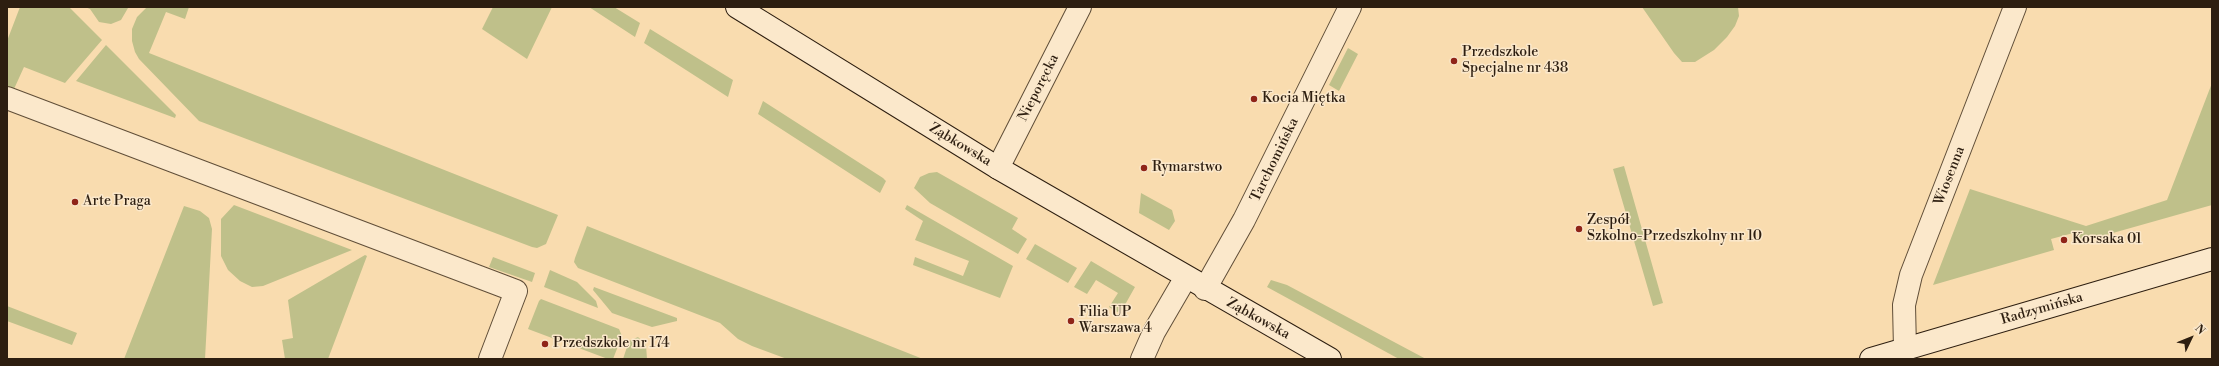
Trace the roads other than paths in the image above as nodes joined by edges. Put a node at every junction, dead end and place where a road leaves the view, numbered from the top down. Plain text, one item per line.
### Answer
1 (737, 7) edge
2 (1080, 7) edge
3 (1350, 7) edge
4 (2015, 7) edge
5 (7, 98) edge
6 (998, 168) junction
7 (2212, 259) edge
8 (1186, 277) junction
9 (1205, 289) junction
10 (1905, 349) junction
11 (490, 359) edge
12 (1142, 359) edge
13 (1330, 359) edge
14 (1871, 359) edge

1 - 6 street, Ząbkowska
2 - 6 street, Nieporęcka
3 - 9 street, Tarchomińska
4 - 10 street, Wiosenna
5 - 11 street
6 - 8 street, Ząbkowska
7 - 10 street, Radzymińska
8 - 9 street, Ząbkowska
8 - 12 street
9 - 13 street, Ząbkowska
10 - 14 street, Radzymińska

